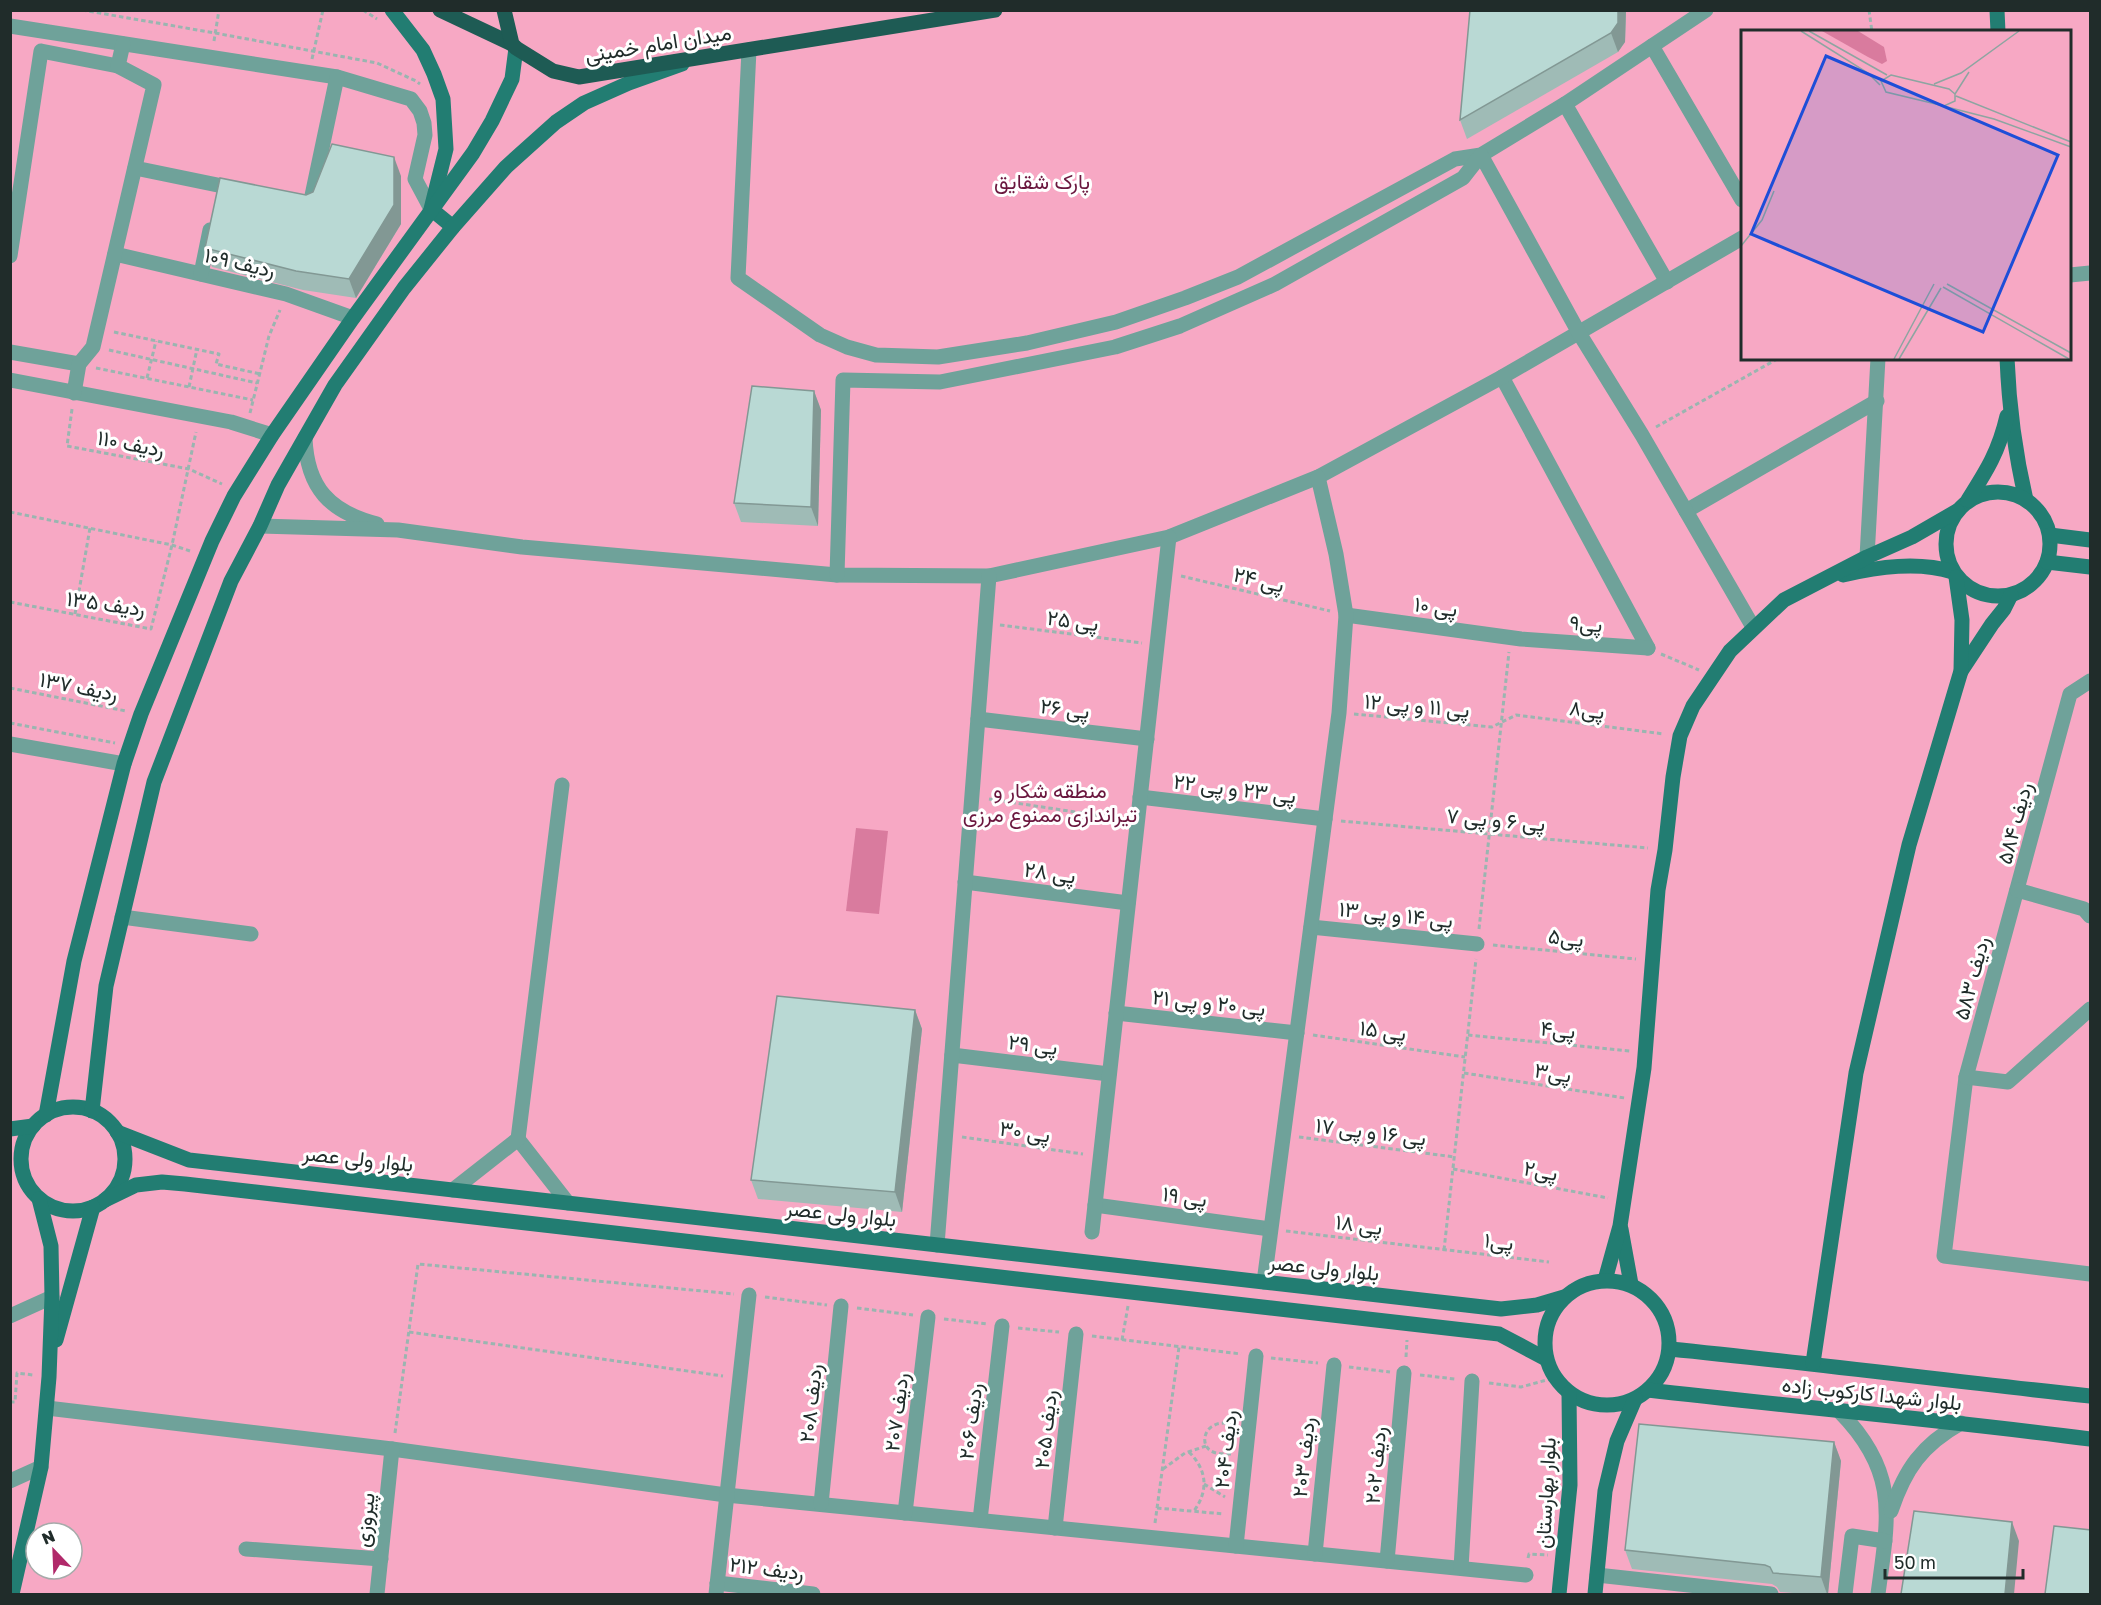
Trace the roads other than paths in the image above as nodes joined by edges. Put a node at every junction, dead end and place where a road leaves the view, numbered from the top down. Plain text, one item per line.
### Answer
1 (392, 10) edge
2 (440, 10) edge
3 (504, 10) edge
4 (995, 10) edge
5 (1706, 10) edge
6 (1997, 10) edge
7 (10, 26) edge
8 (1998, 30) edge
9 (123, 44) junction
10 (514, 46) junction
11 (1652, 46) junction
12 (748, 50) junction
13 (697, 58) junction
14 (118, 66) junction
15 (337, 77) junction
16 (1565, 104) junction
17 (1481, 155) junction
18 (135, 168) junction
19 (253, 193) edge
20 (1741, 197) edge
21 (287, 200) edge
22 (431, 208) junction
23 (212, 219) edge
24 (453, 227) junction
25 (1741, 239) edge
26 (115, 254) junction
27 (10, 256) edge
28 (2091, 273) edge
29 (201, 274) junction
30 (2071, 275) edge
31 (1667, 282) junction
32 (353, 318) junction
33 (1579, 333) junction
34 (10, 352) edge
35 (1878, 360) edge
36 (2007, 360) edge
37 (79, 364) junction
38 (1502, 377) junction
39 (10, 380) edge
40 (74, 393) junction
41 (1877, 401) junction
42 (2010, 408) junction
43 (272, 435) junction
44 (305, 438) junction
45 (1318, 477) junction
46 (2026, 500) junction
47 (1962, 507) junction
48 (1686, 511) junction
49 (260, 526) junction
50 (398, 530) junction
51 (2050, 535) junction
52 (1169, 537) junction
53 (2091, 540) edge
54 (1867, 557) junction
55 (2048, 562) junction
56 (2091, 567) edge
57 (1955, 574) junction
58 (837, 575) junction
59 (989, 576) junction
60 (1819, 580) junction
61 (2011, 595) junction
62 (1346, 615) junction
63 (1753, 627) junction
64 (1521, 639) joint
65 (1960, 671) junction
66 (2091, 681) edge
67 (978, 719) junction
68 (1147, 739) junction
69 (10, 744) edge
70 (124, 764) junction
71 (562, 785) dead end
72 (1140, 797) junction
73 (1325, 819) junction
74 (965, 882) junction
75 (2017, 890) junction
76 (1128, 903) junction
77 (2091, 916) edge
78 (122, 917) junction
79 (1311, 927) junction
80 (251, 934) dead end
81 (1477, 944) road end
82 (2091, 1009) edge
83 (1116, 1013) junction
84 (1297, 1033) junction
85 (952, 1055) junction
86 (1109, 1074) junction
87 (1966, 1077) junction
88 (92, 1111) junction
89 (46, 1115) junction
90 (33, 1126) junction
91 (10, 1129) edge
92 (117, 1132) junction
93 (518, 1139) junction
94 (10, 1178) edge
95 (29, 1187) junction
96 (453, 1190) junction
97 (39, 1199) junction
98 (568, 1203) junction
99 (99, 1204) junction
100 (1095, 1205) junction
101 (1620, 1226) junction
102 (1270, 1229) junction
103 (1092, 1232) dead end
104 (937, 1245) junction
105 (2091, 1274) edge
106 (1605, 1280) junction
107 (1264, 1282) junction
108 (1631, 1284) junction
109 (749, 1295) road end
110 (52, 1297) junction
111 (1564, 1297) junction
112 (841, 1306) road end
113 (10, 1316) edge
114 (928, 1317) road end
115 (1002, 1326) road end
116 (1076, 1334) road end
117 (1670, 1349) junction
118 (1256, 1356) road end
119 (1546, 1359) junction
120 (1813, 1364) junction
121 (1334, 1365) road end
122 (49, 1370) junction
123 (1404, 1373) road end
124 (1472, 1382) road end
125 (1648, 1390) junction
126 (1569, 1393) junction
127 (2091, 1396) edge
128 (1635, 1399) junction
129 (47, 1408) junction
130 (1840, 1412) junction
131 (1961, 1423) junction
132 (2091, 1439) edge
133 (392, 1449) junction
134 (41, 1467) junction
135 (10, 1481) edge
136 (726, 1495) junction
137 (820, 1504) junction
138 (905, 1513) junction
139 (980, 1520) junction
140 (1888, 1520) junction
141 (1055, 1528) junction
142 (1885, 1541) junction
143 (1236, 1546) junction
144 (246, 1549) dead end
145 (1315, 1554) junction
146 (381, 1559) junction
147 (1387, 1561) junction
148 (1461, 1568) junction
149 (1526, 1575) road end
150 (1597, 1575) junction
151 (716, 1589) edge
152 (11, 1594) edge
153 (377, 1594) edge
154 (813, 1594) edge
155 (1559, 1594) edge
156 (1595, 1594) edge
157 (1771, 1594) edge
158 (1845, 1594) edge
159 (1878, 1594) edge

1 - 22 street
2 - 10 main road, میدان امام خمینی
3 - 10 main road
4 - 12 main road, میدان امام خمینی
5 - 11 street
6 - 8 street
7 - 9 street
9 - 14 street
9 - 15 street
10 - 13 main road, میدان امام خمینی
10 - 22 street
11 - 16 street
11 - 20 street
12 - 13 main road, میدان امام خمینی
12 - 17 street
13 - 24 street
14 - 18 street
14 - 27 street
15 - 21 street
15 - 22 street
16 - 17 street
16 - 31 street
17 - 33 street
17 - 58 street
18 - 19 street
18 - 26 street
22 - 24 street
22 - 32 street
23 - 29 street
24 - 44 street
25 - 31 street
26 - 29 street, ردیف ۱۰۹
26 - 37 street
28 - 30 street
29 - 32 street, ردیف ۱۰۹
31 - 33 street
32 - 43 street
33 - 38 street
33 - 48 street
34 - 37 street
35 - 41 street
36 - 42 street
37 - 40 street
38 - 45 street
38 - 64 street, پی۹
39 - 40 street
40 - 43 street
41 - 48 street
41 - 54 street
42 - 46 street
42 - 47 street
43 - 70 street
44 - 49 street
44 - 50 street
45 - 52 street
45 - 62 street
46 - 47 street
46 - 51 street
47 - 54 street
47 - 57 street
48 - 63 street
49 - 50 street
49 - 78 street
50 - 58 street
51 - 53 street
51 - 55 street
52 - 59 street
52 - 68 street
54 - 60 street
55 - 56 street
55 - 61 street
57 - 60 street
57 - 61 street
57 - 65 street
58 - 59 street
59 - 67 street
60 - 63 street
61 - 65 street
62 - 64 street, پی ۱۰
62 - 73 street
63 - 101 street
65 - 120 street
66 - 75 street, ردیف ۵۸۴
67 - 68 street, پی ۲۶
67 - 74 street
68 - 72 street
69 - 70 street
70 - 89 street
71 - 93 street
72 - 73 street, پی ۲۳ و پی ۲۲
72 - 76 street
73 - 79 street
74 - 76 street, پی ۲۸
74 - 85 street
75 - 77 street
75 - 87 street, ردیف ۵۸۳
76 - 83 street
78 - 80 street
78 - 88 street
79 - 81 street, پی ۱۴ و پی ۱۳
79 - 84 street
82 - 87 street
83 - 84 street, پی ۲۰ و پی ۲۱
83 - 86 street
84 - 102 street
85 - 86 street, پی ۲۹
85 - 104 street
86 - 100 street
87 - 105 street, ردیف ۵۸۳
88 - 89 street
88 - 92 street
89 - 90 street
90 - 91 street
90 - 95 street
92 - 96 street, بلوار ولی عصر
92 - 99 street
93 - 96 street
93 - 98 street
94 - 95 street
95 - 97 street
96 - 98 street, بلوار ولی عصر
97 - 99 street
97 - 110 street
98 - 104 street, بلوار ولی عصر
99 - 119 street
99 - 122 street
100 - 102 street, پی ۱۹
100 - 103 street
101 - 106 street
101 - 108 street
102 - 107 street
104 - 107 street, بلوار ولی عصر
106 - 108 street
106 - 111 street
107 - 111 street, بلوار ولی عصر
108 - 117 street
109 - 136 street
110 - 113 street
110 - 122 street
111 - 119 street
112 - 137 street, ردیف ۲۰۸
114 - 138 street, ردیف ۲۰۷
115 - 139 street, ردیف ۲۰۶
116 - 141 street, ردیف ۲۰۵
117 - 120 street, بلوار شهدا کارکوب زاده
117 - 125 street
118 - 143 street, ردیف ۲۰۴
119 - 126 street
120 - 127 street, بلوار شهدا کارکوب زاده
121 - 145 street, ردیف ۲۰۳
122 - 129 street
123 - 147 street, ردیف ۲۰۲
124 - 148 street
125 - 128 street
125 - 130 street, بلوار شهدا کارکوب زاده
126 - 128 street
126 - 155 street, بلوار بهارستان
128 - 150 street
129 - 133 street
129 - 134 street
130 - 131 street, بلوار شهدا کارکوب زاده
130 - 140 street
131 - 132 street, بلوار شهدا کارکوب زاده
131 - 140 street
133 - 136 street
133 - 146 street, پیروزی
134 - 135 street
134 - 152 street
136 - 137 street
136 - 151 street
137 - 138 street
138 - 139 street
139 - 141 street
140 - 142 street
141 - 143 street
142 - 158 street
142 - 159 street
143 - 145 street
144 - 146 street
145 - 147 street
146 - 153 street, پیروزی
147 - 148 street
148 - 149 street
150 - 156 street
150 - 157 street
151 - 154 street, ردیف ۲۱۲

